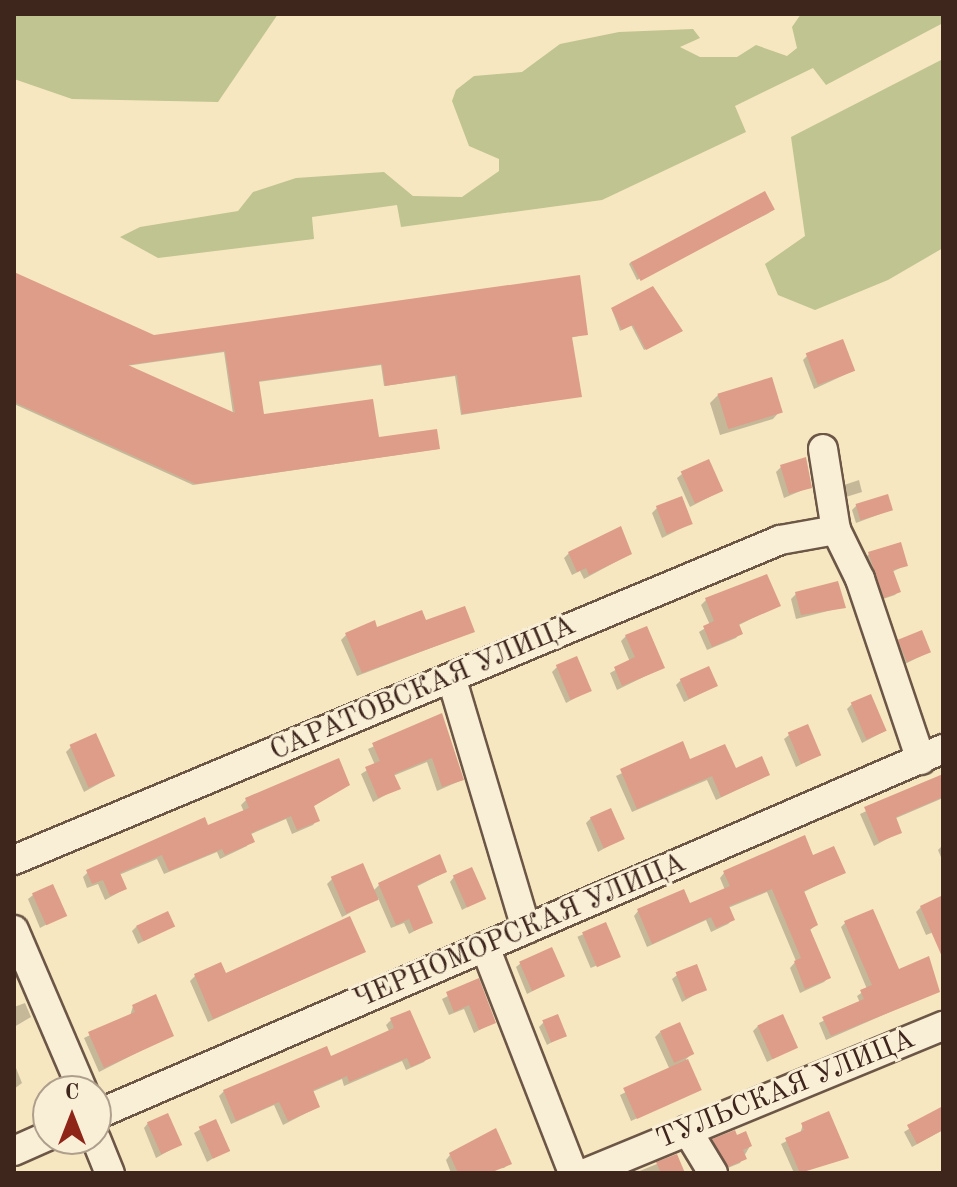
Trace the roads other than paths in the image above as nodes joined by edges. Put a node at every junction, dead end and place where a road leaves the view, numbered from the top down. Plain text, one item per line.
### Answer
1 (823, 449) dead end
2 (836, 530) junction
3 (452, 680) junction
4 (932, 754) edge
5 (14, 860) edge
6 (526, 929) junction
7 (14, 930) edge
8 (485, 947) junction
9 (943, 1026) edge
10 (76, 1075) edge
11 (112, 1108) edge
12 (687, 1130) junction
13 (573, 1173) edge
14 (586, 1173) edge
15 (713, 1173) edge

1 - 2 street
2 - 3 street, САРАТОВСКАЯ УЛИЦА
2 - 4 street
3 - 5 street, САРАТОВСКАЯ УЛИЦА
3 - 6 street
4 - 6 street, ЧЕРНОМОРСКАЯ УЛИЦА
6 - 8 street, ЧЕРНОМОРСКАЯ УЛИЦА
7 - 10 street
8 - 11 street, ЧЕРНОМОРСКАЯ УЛИЦА
8 - 13 street
9 - 12 street, ТУЛЬСКАЯ УЛИЦА
12 - 14 street, ТУЛЬСКАЯ УЛИЦА
12 - 15 street

